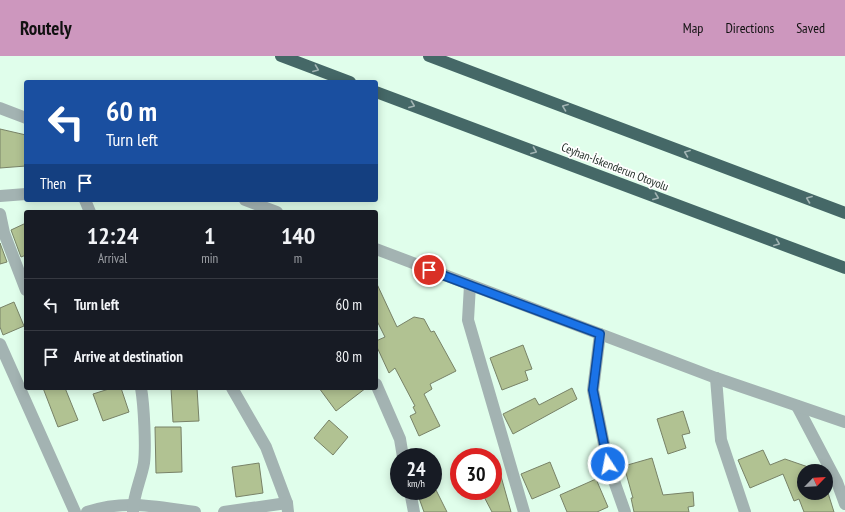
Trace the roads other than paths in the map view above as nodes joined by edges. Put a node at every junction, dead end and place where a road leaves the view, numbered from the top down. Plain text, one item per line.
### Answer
1 (281, 56) edge
2 (429, 56) edge
3 (345, 80) edge
4 (378, 93) edge
5 (0, 108) edge
6 (24, 117) edge
7 (24, 194) edge
8 (0, 196) edge
9 (250, 202) edge
10 (272, 210) edge
11 (845, 213) edge
12 (0, 214) edge
13 (378, 250) edge
14 (845, 268) edge
15 (24, 285) edge
16 (470, 285) junction
17 (600, 334) junction
18 (0, 344) edge
19 (716, 378) junction
20 (378, 389) edge
21 (141, 390) edge
22 (233, 390) edge
23 (797, 406) junction
24 (845, 422) edge
25 (402, 448) edge
26 (845, 471) edge
27 (837, 482) junction
28 (412, 500) edge
29 (845, 504) edge
30 (133, 508) edge
31 (288, 508) edge
32 (75, 512) edge
33 (87, 512) edge
34 (195, 512) edge
35 (224, 512) edge
36 (414, 512) edge
37 (524, 512) edge
38 (625, 512) edge
39 (745, 512) edge

1 -> 3 highway
11 -> 2 highway
4 -> 14 highway, Ceyhan-İskenderun Otoyolu
5 - 6 street
7 - 8 street
9 - 10 street
12 - 15 street
13 - 16 street
16 - 17 street
16 - 37 street
17 - 19 street
17 - 38 street
18 - 32 street
19 - 23 street
19 - 39 street
20 - 25 street
21 - 30 street
22 - 31 street
23 - 24 street
23 - 27 street
26 - 27 street
27 - 29 street
28 - 36 street
30 - 33 street
30 - 34 street
31 - 35 street

